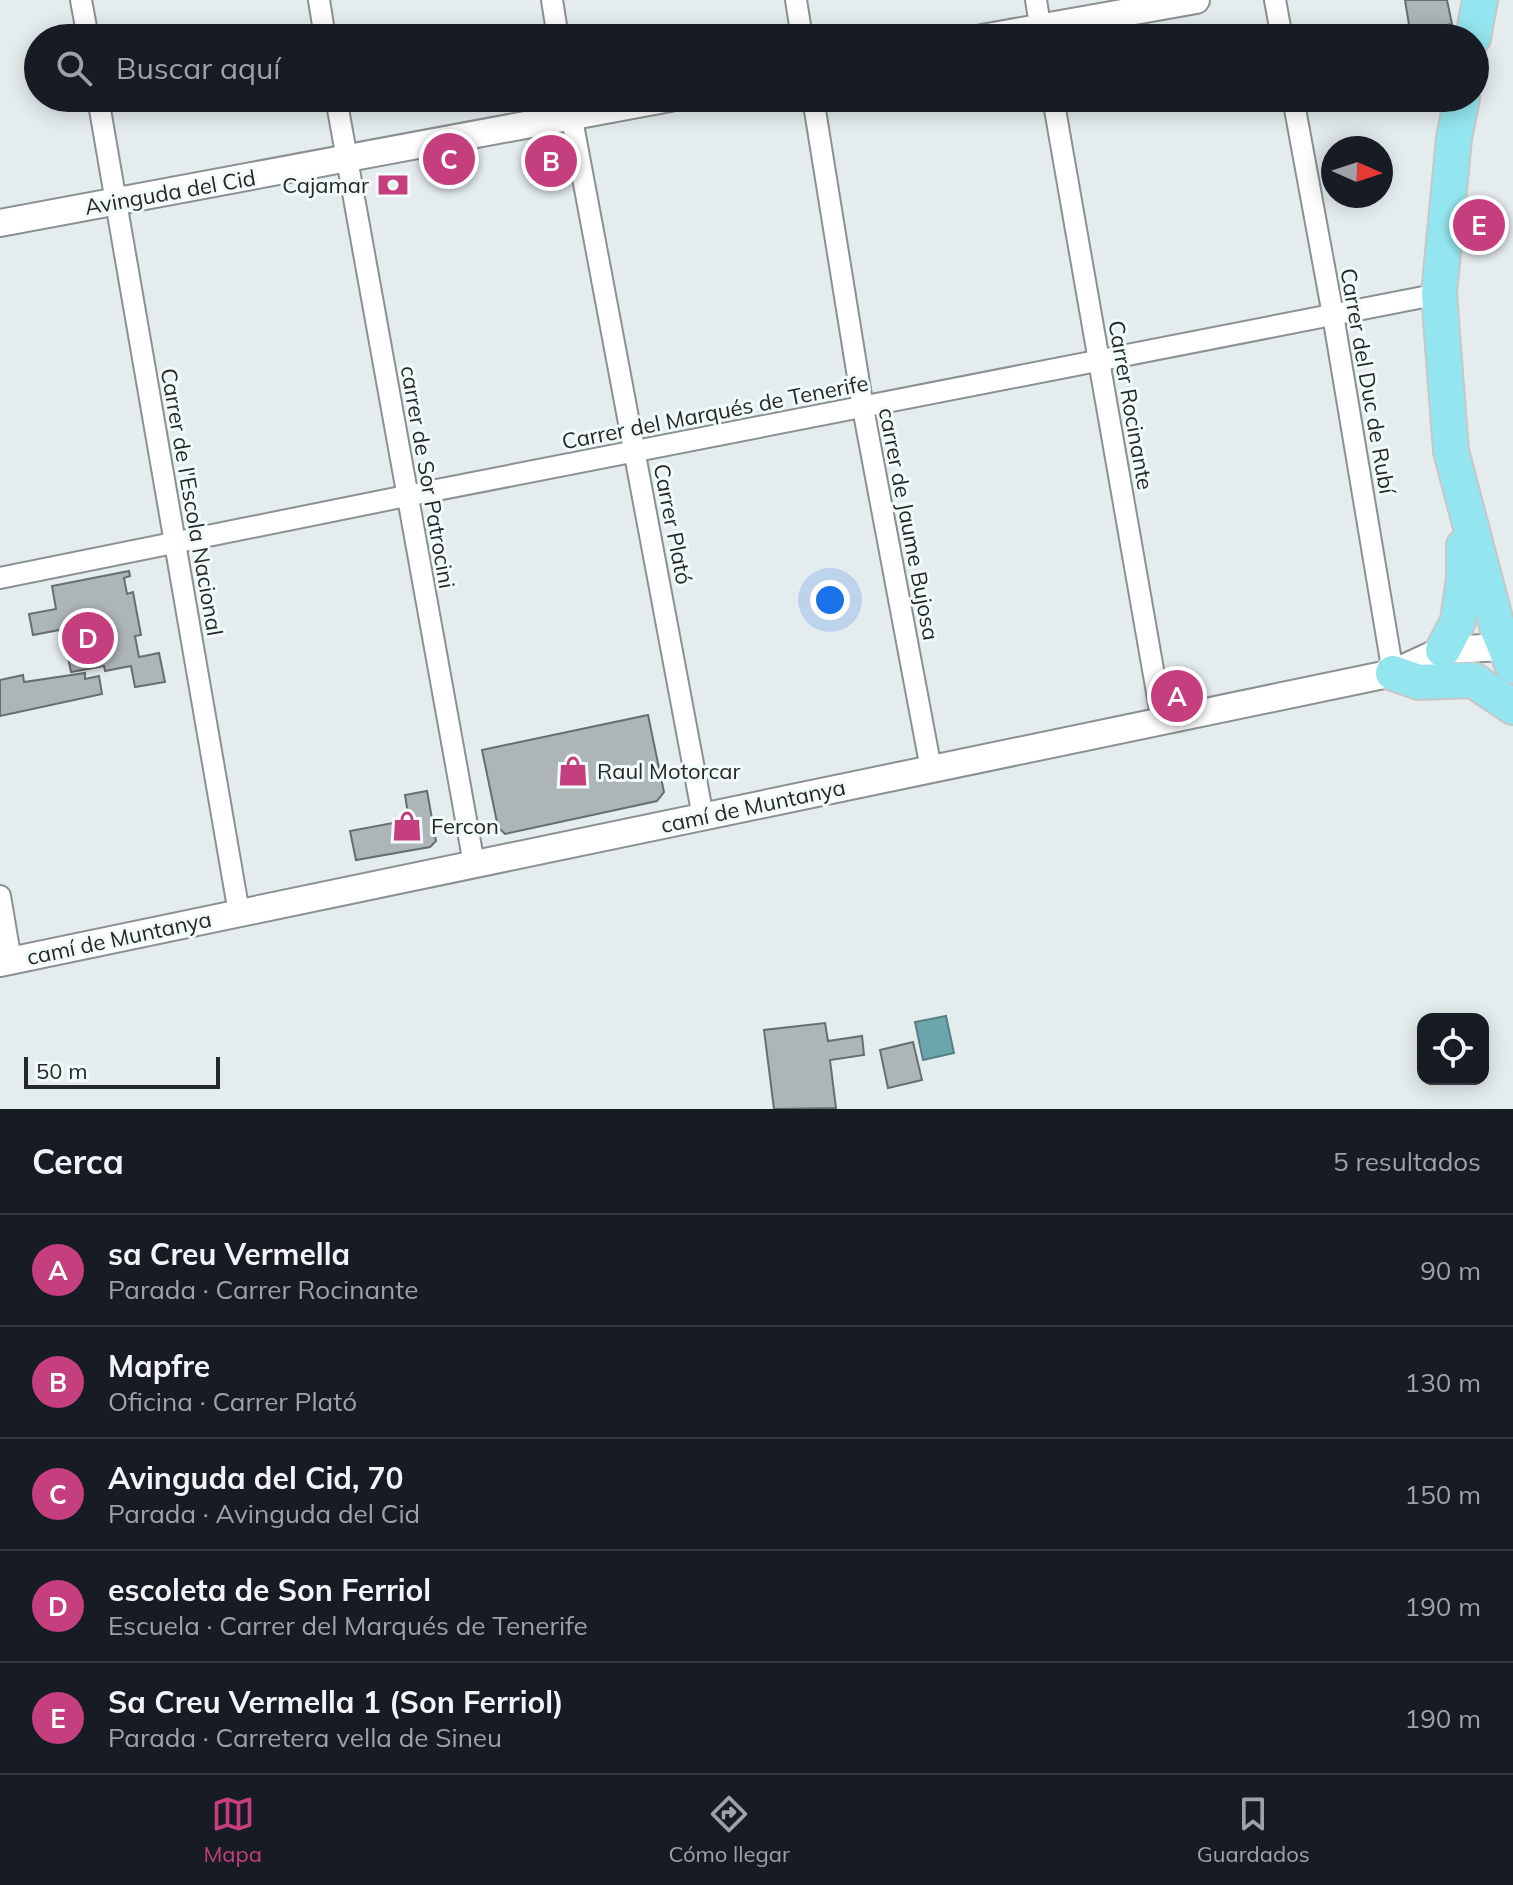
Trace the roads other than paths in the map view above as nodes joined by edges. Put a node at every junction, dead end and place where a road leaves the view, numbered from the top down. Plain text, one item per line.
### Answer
1 (81, 0) edge
2 (319, 0) edge
3 (552, 0) edge
4 (796, 0) edge
5 (1036, 0) edge
6 (1196, 0) edge
7 (1275, 0) edge
8 (1480, 0) edge
9 (85, 24) edge
10 (323, 24) edge
11 (556, 24) edge
12 (800, 24) edge
13 (1040, 24) edge
14 (1080, 24) edge
15 (1279, 24) edge
16 (1476, 24) edge
17 (100, 112) edge
18 (338, 112) edge
19 (549, 112) edge
20 (571, 112) edge
21 (815, 112) edge
22 (1055, 112) edge
23 (1296, 112) edge
24 (1459, 112) edge
25 (347, 160) junction
26 (116, 202) junction
27 (0, 223) edge
28 (1439, 294) junction
29 (1333, 315) junction
30 (1099, 361) junction
31 (863, 408) junction
32 (636, 453) junction
33 (406, 496) junction
34 (1464, 505) junction
35 (175, 543) junction
36 (0, 578) edge
37 (1443, 650) junction
38 (1509, 657) edge
39 (1393, 673) junction
40 (1460, 681) junction
41 (1513, 707) edge
42 (1162, 721) junction
43 (931, 769) junction
44 (703, 817) junction
45 (474, 864) junction
46 (0, 896) edge
47 (239, 913) junction
48 (6, 962) edge

1 - 9 street
2 - 10 street
3 - 11 street
4 - 12 street
5 - 13 street
6 - 14 street
7 - 15 street
8 - 16 main road
17 - 26 street, Carrer de l'Escola Nacional
18 - 25 street, carrer de Sor Patrocini
19 - 25 street, Avinguda del Cid
20 - 32 street, Carrer Plató
21 - 31 street, carrer de Jaume Bujosa
22 - 30 street, Carrer Rocinante
23 - 29 street, Carrer del Duc de Rubí
24 - 28 main road
25 - 26 street, Avinguda del Cid
25 - 33 street, carrer de Sor Patrocini
26 - 27 street, Avinguda del Cid
26 - 35 street, Carrer de l'Escola Nacional
28 - 29 street, Carrer del Marqués de Tenerife
28 - 34 main road
29 - 30 street, Carrer del Marqués de Tenerife
29 - 39 street, Carrer del Duc de Rubí
30 - 31 street, Carrer del Marqués de Tenerife
30 - 42 street, Carrer Rocinante
31 - 32 street, Carrer del Marqués de Tenerife
31 - 43 street, carrer de Jaume Bujosa
32 - 33 street, Carrer del Marqués de Tenerife
32 - 44 street, Carrer Plató
33 - 35 street, Carrer del Marqués de Tenerife
33 - 45 street, carrer de Sor Patrocini
34 - 37 main road
34 - 38 main road
35 - 36 street, Carrer del Marqués de Tenerife
35 - 47 street, Carrer de l'Escola Nacional
37 - 38 street, camí de Muntanya
37 - 39 street, camí de Muntanya
38 - 40 main road
39 - 40 main road
39 - 42 street, camí de Muntanya
40 - 41 main road
42 - 43 street, camí de Muntanya
43 - 44 street, camí de Muntanya
44 - 45 street, camí de Muntanya
45 - 47 street, camí de Muntanya
46 - 48 street
47 - 48 street, camí de Muntanya

